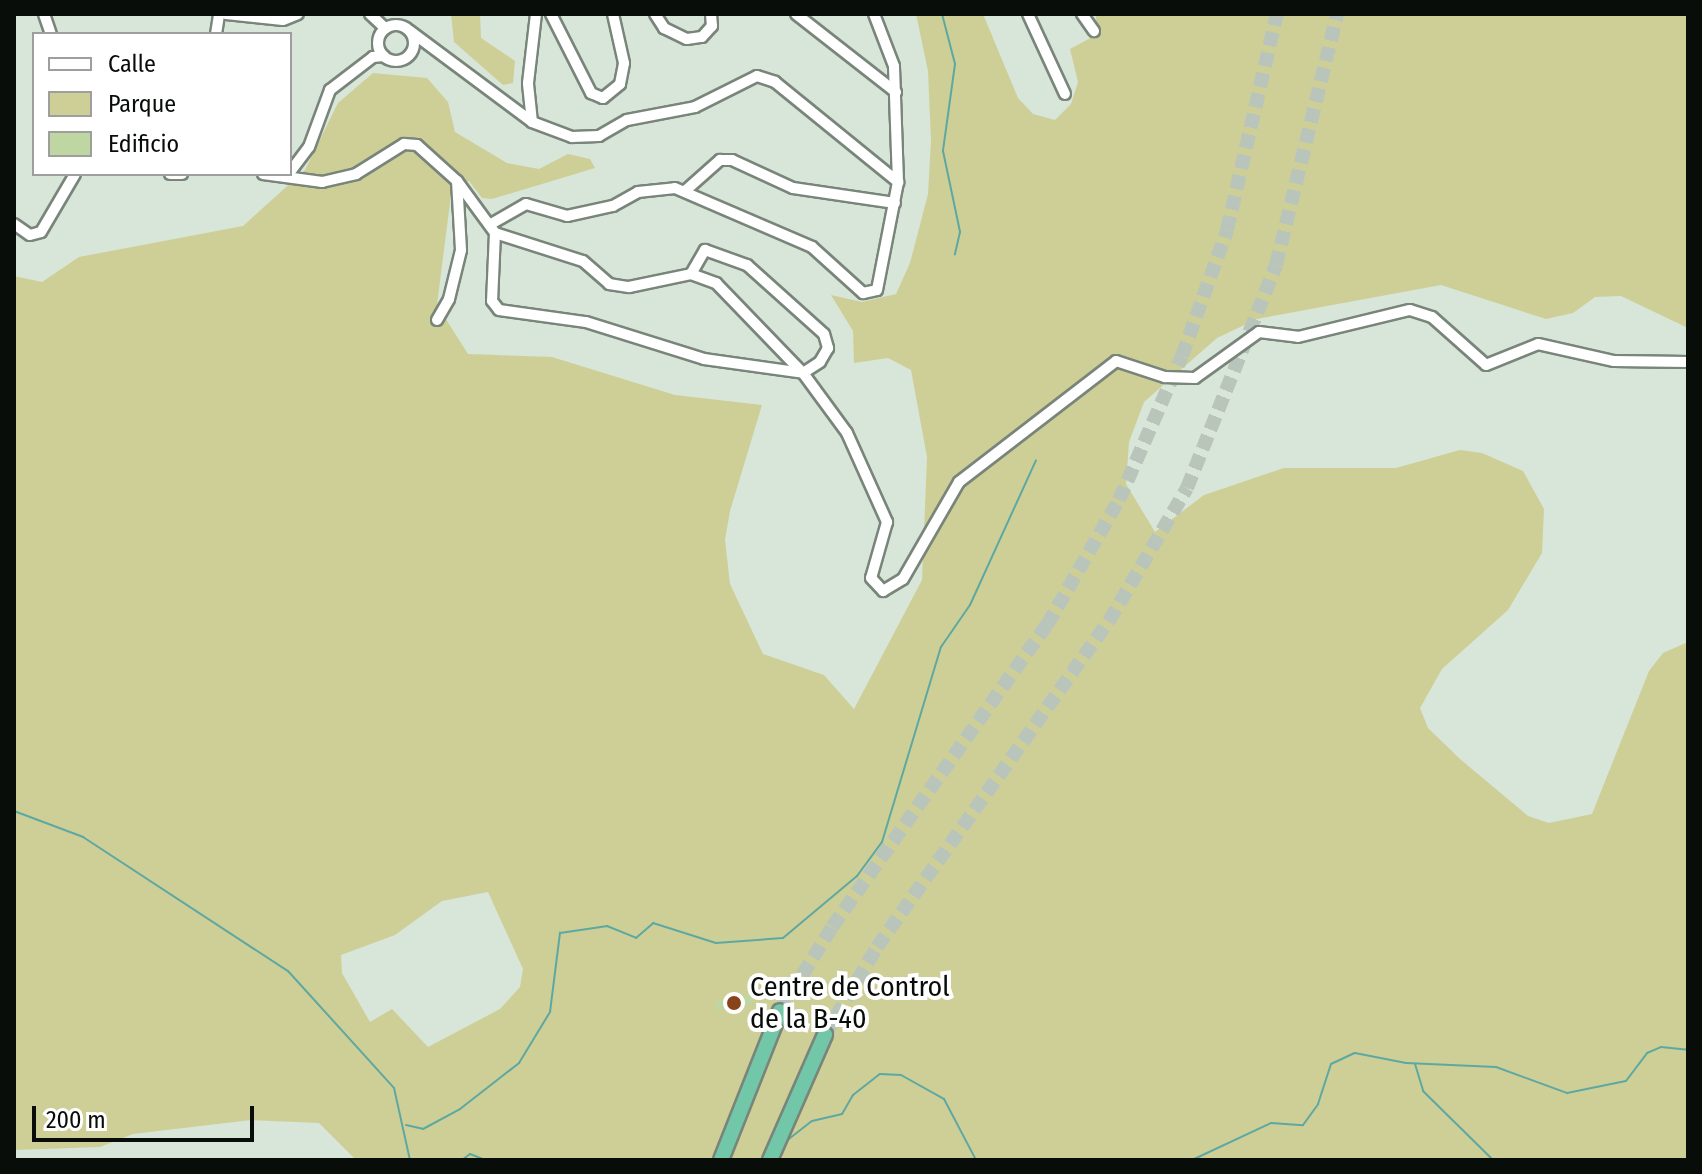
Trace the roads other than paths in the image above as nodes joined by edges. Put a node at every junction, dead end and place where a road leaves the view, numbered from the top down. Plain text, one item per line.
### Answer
1 (226, 14) edge
2 (298, 14) edge
3 (370, 14) edge
4 (536, 14) edge
5 (551, 14) edge
6 (613, 14) edge
7 (655, 14) edge
8 (711, 14) edge
9 (796, 14) edge
10 (874, 14) edge
11 (1028, 14) edge
12 (1082, 14) edge
13 (385, 28) junction
14 (410, 31) junction
15 (1094, 31) dead end
16 (384, 56) junction
17 (896, 92) junction
18 (1065, 94) dead end
19 (532, 122) junction
20 (292, 169) edge
21 (74, 176) edge
22 (292, 176) edge
23 (457, 181) junction
24 (898, 182) junction
25 (685, 191) junction
26 (895, 203) junction
27 (14, 224) edge
28 (493, 229) junction
29 (691, 274) junction
30 (437, 320) dead end
31 (1688, 362) edge
32 (803, 373) junction
33 (780, 1011) tunnel mouth
34 (825, 1035) tunnel mouth
35 (721, 1160) edge
36 (770, 1160) edge

1 - 2 street
3 - 13 street
4 - 19 street
5 - 6 street
7 - 8 street
9 - 17 street
10 - 17 street
11 - 18 street
12 - 15 street
13 - 14 street
13 - 16 street
14 - 16 street
14 - 19 street
16 - 20 street
17 - 24 street
19 - 24 street
21 - 27 street
22 - 23 street
23 - 28 street
23 - 30 street
24 - 26 street
25 - 26 street
25 - 26 street
25 - 28 street
28 - 29 street
28 - 32 street
29 - 32 street
29 - 32 street
31 - 32 street
33 - 35 highway
34 - 36 highway

